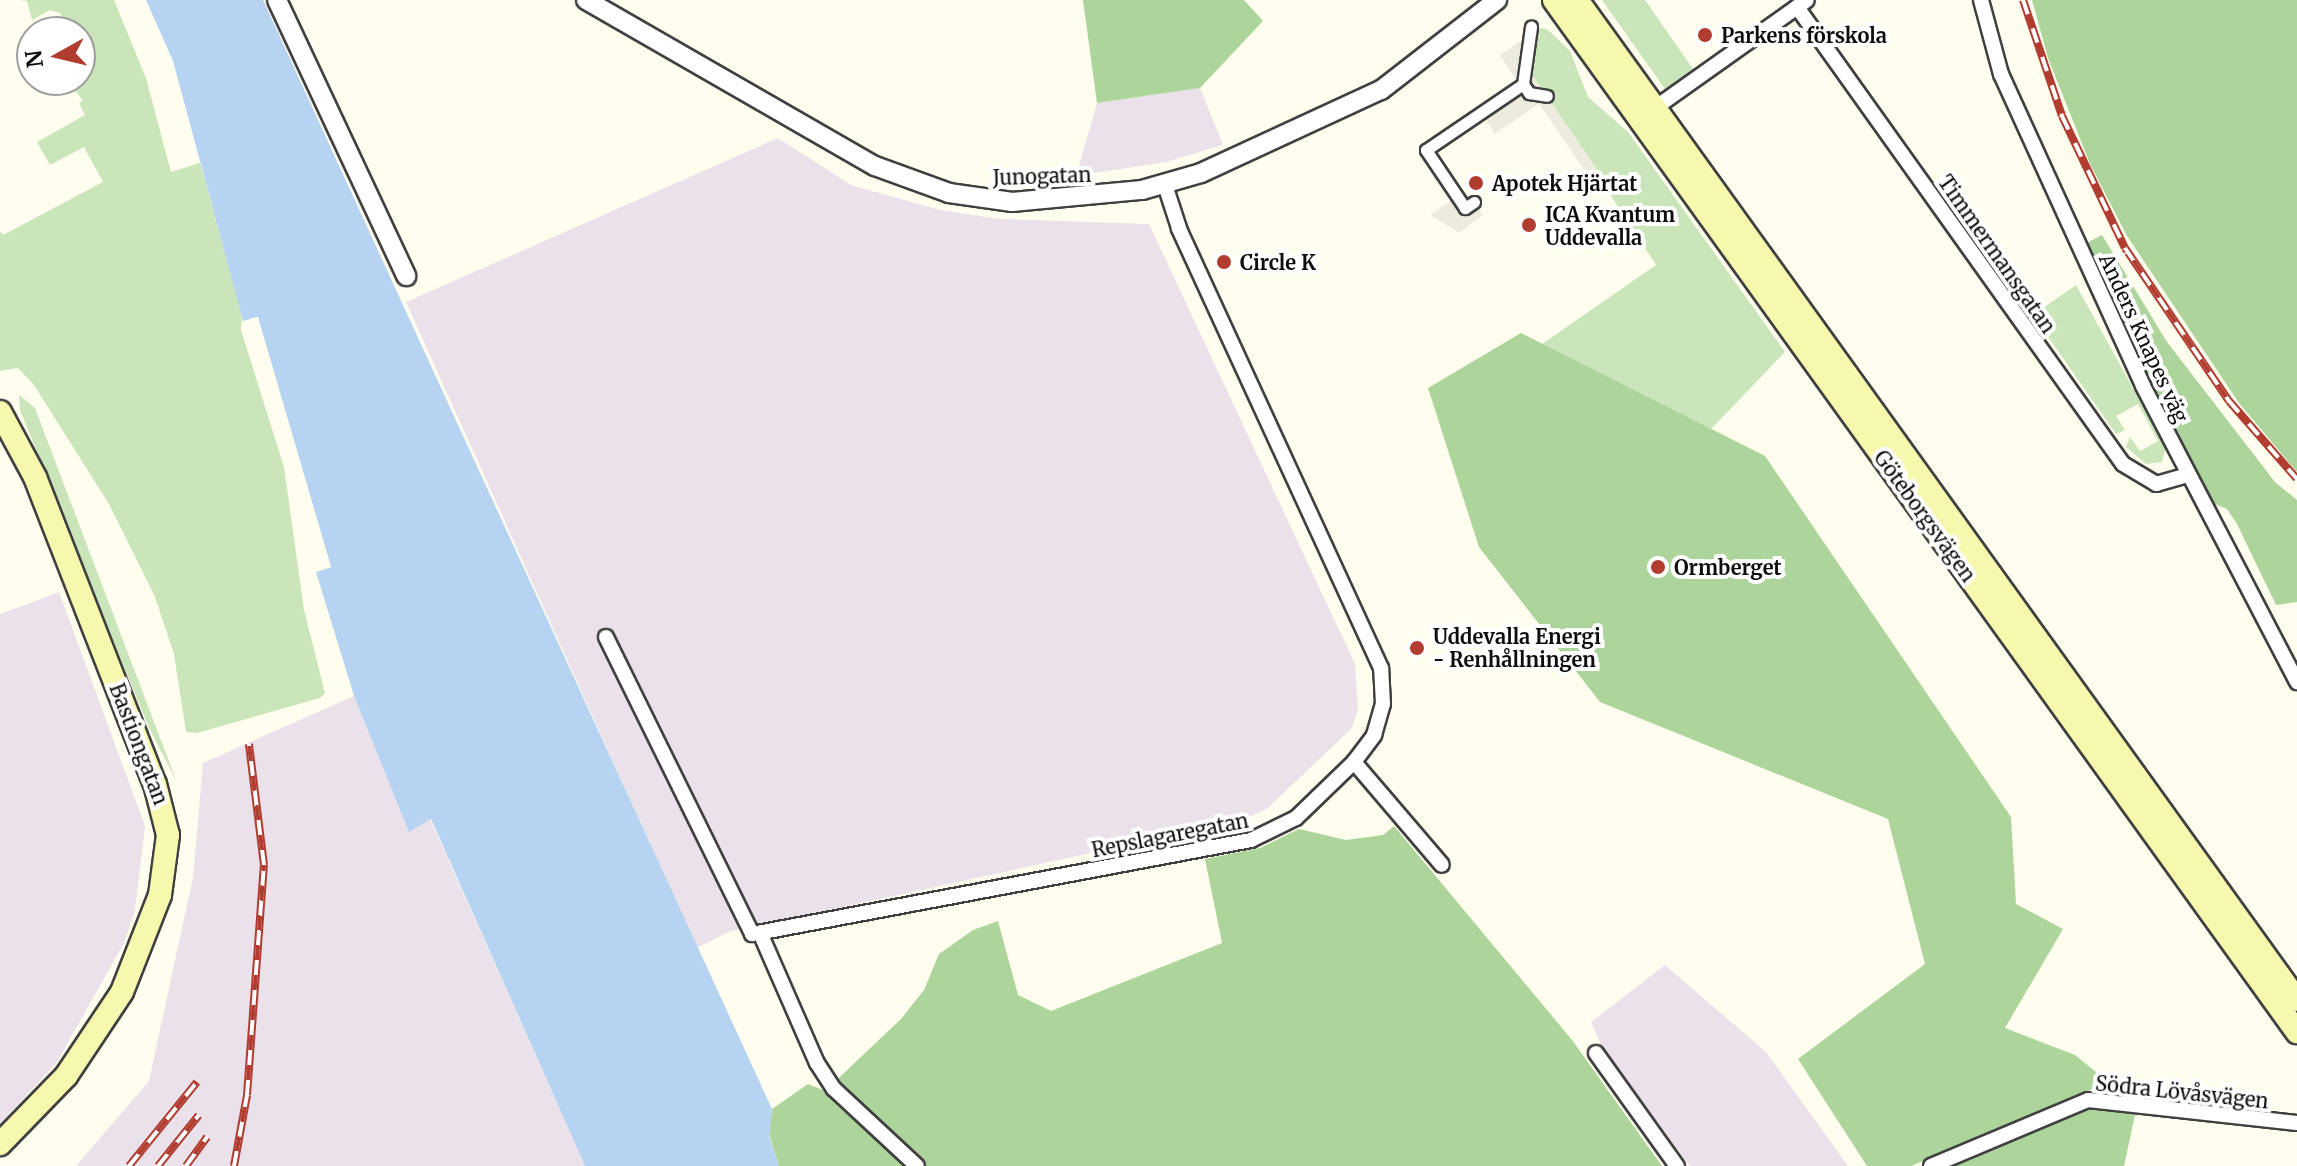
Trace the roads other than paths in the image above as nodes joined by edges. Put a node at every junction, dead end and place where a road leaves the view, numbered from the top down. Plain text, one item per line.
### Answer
1 (277, 0) edge
2 (586, 0) edge
3 (1497, 0) edge
4 (1554, 0) edge
5 (1577, 0) edge
6 (1981, 0) edge
7 (1802, 3) edge
8 (1531, 27) dead end
9 (1523, 84) junction
10 (1547, 96) dead end
11 (1655, 108) junction
12 (1165, 185) junction
13 (1474, 202) dead end
14 (406, 276) dead end
15 (0, 412) edge
16 (2188, 475) junction
17 (606, 637) dead end
18 (2297, 682) edge
19 (1354, 762) junction
20 (1442, 865) dead end
21 (761, 935) junction
22 (2297, 1000) edge
23 (2297, 1032) edge
24 (1596, 1053) dead end
25 (2297, 1123) edge
26 (0, 1144) edge
27 (917, 1166) edge
28 (1677, 1166) edge
29 (1931, 1166) edge

1 - 14 street
2 - 12 street, Junogatan
3 - 12 street, Junogatan
4 - 23 main road, Göteborgsvägen
5 - 11 main road, Göteborgsvägen
6 - 16 street, Anders Knapes väg
7 - 11 street
7 - 16 street, Timmermansgatan
8 - 9 street
9 - 10 street
9 - 13 street
11 - 22 main road, Göteborgsvägen
12 - 19 street, Repslagaregatan
15 - 26 main road, Bastiongatan
16 - 18 street, Anders Knapes väg
17 - 21 street
19 - 20 street
19 - 21 street, Repslagaregatan
21 - 27 street
24 - 28 street
25 - 29 street, Södra Lövåsvägen

